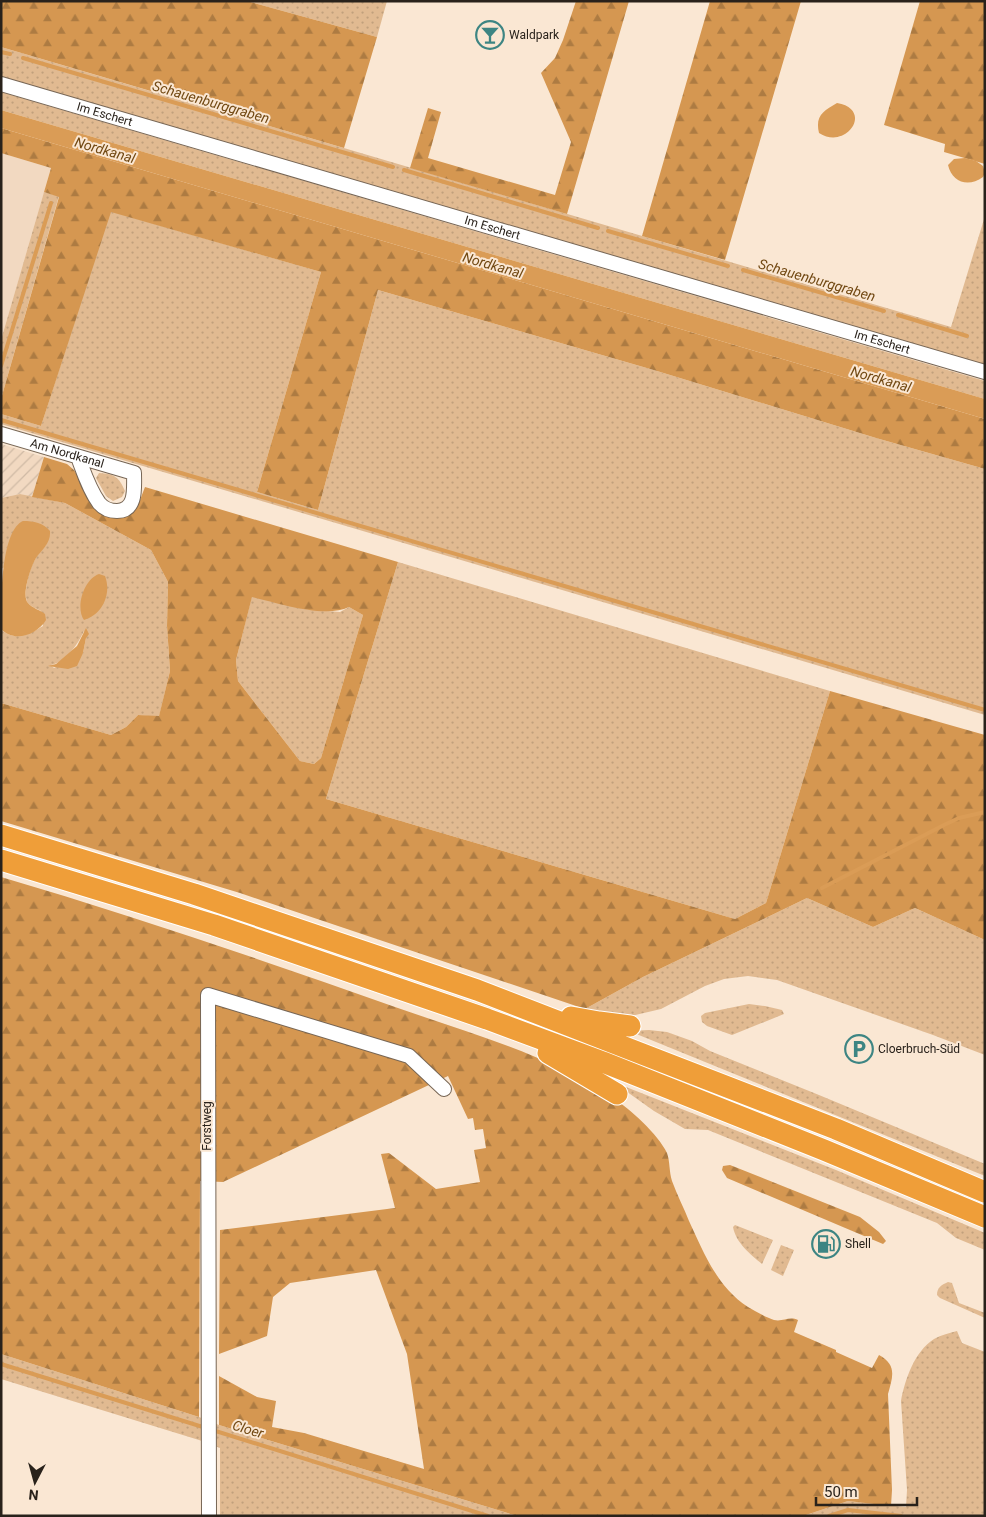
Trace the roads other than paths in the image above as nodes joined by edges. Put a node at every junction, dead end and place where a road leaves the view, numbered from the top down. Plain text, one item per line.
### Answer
1 (1, 84) edge
2 (985, 372) edge
3 (1, 434) edge
4 (78, 457) junction
5 (1, 835) edge
6 (1, 860) edge
7 (477, 990) junction
8 (487, 1019) junction
9 (630, 1026) dead end
10 (444, 1089) dead end
11 (617, 1094) dead end
12 (985, 1192) edge
13 (985, 1217) edge
14 (209, 1516) edge

1 - 2 street, Im Eschert
3 - 4 street, Am Nordkanal
4 - 4 street, Am Nordkanal
5 - 7 highway
6 - 8 highway
7 - 9 highway
7 - 12 highway
8 - 11 highway
8 - 13 highway
10 - 14 street, Forstweg

